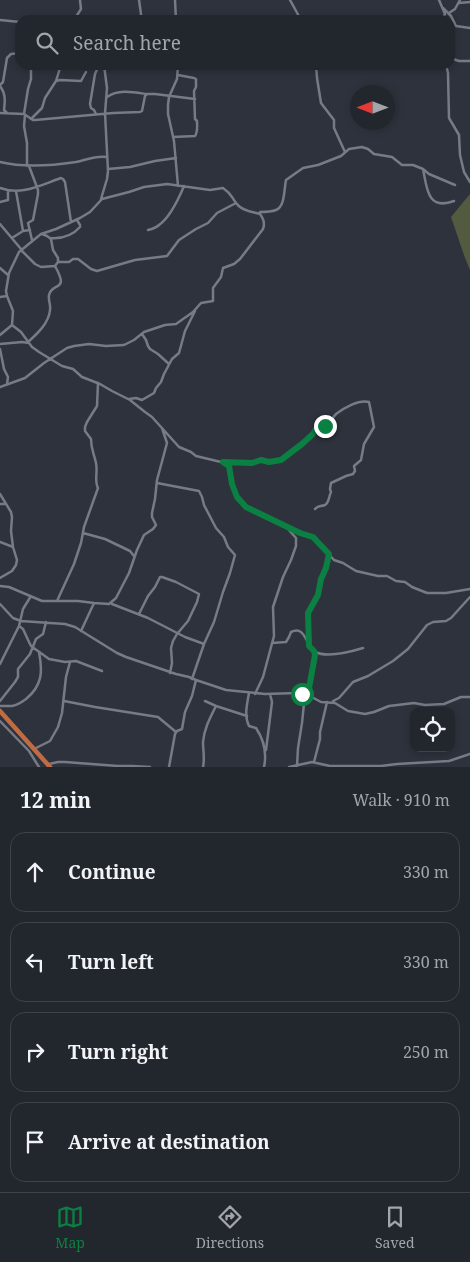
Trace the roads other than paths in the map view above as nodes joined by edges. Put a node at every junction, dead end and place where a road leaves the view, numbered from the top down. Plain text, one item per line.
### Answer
1 (80, 0) edge
2 (139, 0) edge
3 (175, 0) edge
4 (290, 0) edge
5 (439, 0) edge
6 (459, 2) edge
7 (470, 2) edge
8 (443, 8) junction
9 (449, 13) joint
10 (77, 15) edge
11 (140, 15) edge
12 (176, 15) edge
13 (298, 15) edge
14 (444, 15) edge
15 (0, 20) edge
16 (15, 22) edge
17 (455, 24) edge
18 (470, 28) edge
19 (15, 54) edge
20 (455, 59) edge
21 (470, 61) edge
22 (31, 70) edge
23 (59, 70) edge
24 (96, 70) edge
25 (104, 70) edge
26 (178, 70) edge
27 (316, 70) edge
28 (447, 70) edge
29 (86, 72) dead end
30 (178, 75) junction
31 (56, 81) junction
32 (0, 85) edge
33 (147, 94) junction
34 (170, 95) junction
35 (107, 97) junction
36 (194, 99) junction
37 (0, 113) edge
38 (8, 114) junction
39 (25, 114) junction
40 (96, 114) junction
41 (105, 114) junction
42 (31, 119) junction
43 (173, 136) junction
44 (345, 152) junction
45 (107, 157) junction
46 (176, 158) junction
47 (0, 162) edge
48 (28, 166) junction
49 (108, 169) junction
50 (423, 169) junction
51 (470, 182) edge
52 (455, 185) dead end
53 (178, 186) junction
54 (184, 186) junction
55 (37, 187) junction
56 (0, 188) edge
57 (8, 190) junction
58 (16, 192) junction
59 (100, 200) junction
60 (454, 201) dead end
61 (0, 202) edge
62 (236, 202) junction
63 (258, 213) junction
64 (77, 220) junction
65 (72, 222) junction
66 (0, 224) edge
67 (30, 230) junction
68 (148, 230) dead end
69 (22, 231) junction
70 (40, 234) junction
71 (12, 238) junction
72 (50, 238) junction
73 (32, 240) junction
74 (21, 250) junction
75 (58, 262) junction
76 (55, 266) junction
77 (0, 268) edge
78 (8, 275) junction
79 (6, 291) junction
80 (0, 292) edge
81 (7, 296) junction
82 (0, 297) edge
83 (196, 308) junction
84 (12, 325) junction
85 (142, 334) junction
86 (0, 335) edge
87 (29, 343) junction
88 (0, 344) edge
89 (0, 349) edge
90 (52, 359) junction
91 (169, 364) junction
92 (98, 383) junction
93 (7, 385) junction
94 (0, 387) edge
95 (129, 399) junction
96 (162, 428) junction
97 (223, 462) junction
98 (157, 483) junction
99 (0, 494) edge
100 (0, 504) edge
101 (6, 504) junction
102 (315, 509) dead end
103 (287, 527) junction
104 (83, 533) junction
105 (0, 542) edge
106 (13, 547) junction
107 (329, 554) junction
108 (135, 557) junction
109 (0, 578) edge
110 (0, 586) edge
111 (470, 590) edge
112 (31, 596) junction
113 (470, 597) edge
114 (57, 601) junction
115 (94, 603) junction
116 (111, 603) junction
117 (0, 604) edge
118 (139, 614) junction
119 (21, 621) junction
120 (46, 622) junction
121 (19, 626) junction
122 (81, 631) junction
123 (177, 634) junction
124 (272, 643) junction
125 (204, 644) junction
126 (309, 644) junction
127 (34, 647) junction
128 (363, 648) dead end
129 (39, 652) junction
130 (315, 652) junction
131 (70, 662) junction
132 (0, 664) edge
133 (102, 670) dead end
134 (170, 672) junction
135 (194, 679) junction
136 (249, 693) junction
137 (255, 694) junction
138 (270, 694) junction
139 (307, 694) junction
140 (470, 698) edge
141 (0, 701) edge
142 (64, 701) junction
143 (205, 701) dead end
144 (327, 702) junction
145 (332, 702) junction
146 (0, 706) edge
147 (216, 706) junction
148 (0, 711) edge
149 (247, 716) junction
150 (0, 721) edge
151 (176, 732) junction
152 (34, 749) junction
153 (266, 751) junction
154 (470, 754) edge
155 (449, 761) junction
156 (314, 762) junction
157 (49, 766) edge
158 (300, 766) edge
159 (345, 766) edge
160 (39, 767) edge
161 (150, 767) edge
162 (169, 767) edge
163 (203, 767) edge
164 (264, 767) edge
165 (289, 767) edge
166 (448, 767) edge

1 - 10 street
2 - 11 street
3 - 12 street
4 - 13 street
5 - 8 street
6 - 7 street
6 - 9 street
8 - 9 street
8 - 14 street
15 - 16 street
17 - 18 street
19 - 32 street
20 - 21 street
22 - 39 street
23 - 31 street
24 - 40 street
25 - 35 street
26 - 30 street
27 - 44 street
28 - 51 street
29 - 31 street
30 - 34 street
30 - 36 street
31 - 42 street
32 - 38 street
33 - 34 street
33 - 35 street
33 - 41 street
34 - 36 street
34 - 43 street
35 - 41 street
36 - 43 street
37 - 38 street
38 - 39 street
39 - 42 street
39 - 48 street
40 - 41 street
40 - 42 street
41 - 45 street
43 - 46 street
44 - 50 street
44 - 63 street
45 - 48 street
45 - 49 street
46 - 49 street
46 - 53 street
47 - 48 street
48 - 55 street
49 - 59 street
50 - 52 street
50 - 60 street
53 - 54 street
53 - 59 street
54 - 62 street
54 - 68 street
55 - 58 street
55 - 65 street
55 - 67 street
56 - 57 street
57 - 58 street
57 - 61 street
58 - 69 street
59 - 64 street
62 - 63 street
62 - 75 street
63 - 83 street
64 - 65 street
64 - 72 street
65 - 70 street
66 - 71 street
67 - 69 street
67 - 73 street
69 - 71 street
70 - 72 street
70 - 73 street
71 - 74 street
72 - 75 street
73 - 74 street
74 - 76 street
74 - 78 street
75 - 76 street
76 - 87 street
77 - 78 street
78 - 79 street
79 - 80 street
79 - 81 street
81 - 82 street
81 - 84 street
83 - 85 street
83 - 91 street
84 - 86 street
84 - 87 street
85 - 90 street
85 - 91 street
87 - 88 street
87 - 90 street
89 - 93 street
90 - 92 street
90 - 93 street
91 - 95 street
92 - 95 street
92 - 104 street
93 - 94 street
95 - 96 street
96 - 97 street
96 - 98 street
97 - 102 street
97 - 103 street
98 - 108 street
98 - 125 street
99 - 101 street
100 - 101 street
101 - 106 street
103 - 107 street
103 - 124 street
104 - 108 street
104 - 114 street
105 - 106 street
106 - 109 street
107 - 111 street
107 - 126 street
108 - 116 street
110 - 112 street
112 - 114 street
112 - 119 street
113 - 145 street
114 - 115 street
115 - 116 street
115 - 122 street
116 - 118 street
117 - 119 street
118 - 123 street
118 - 123 street
119 - 120 street
119 - 121 street
120 - 122 street
120 - 127 street
121 - 127 street
121 - 132 street
122 - 134 street
123 - 125 street
123 - 134 street
124 - 126 street
124 - 137 street
125 - 135 street
126 - 130 street
127 - 129 street
127 - 141 street
128 - 130 street
129 - 131 street
129 - 146 street
130 - 139 street
131 - 133 street
131 - 142 street
134 - 135 street
135 - 136 street
135 - 151 street
136 - 137 street
136 - 149 street
137 - 138 street
138 - 139 street
138 - 153 street
139 - 144 street
139 - 158 street
140 - 145 street
142 - 151 street
142 - 152 street
143 - 147 street
144 - 145 street
144 - 156 street
147 - 149 street
147 - 163 street
148 - 152 highway
149 - 153 street
150 - 160 street
151 - 162 street
152 - 157 highway
153 - 164 street
154 - 155 street
155 - 159 street
155 - 166 street
156 - 158 street
156 - 159 street
157 - 161 street
158 - 165 street

